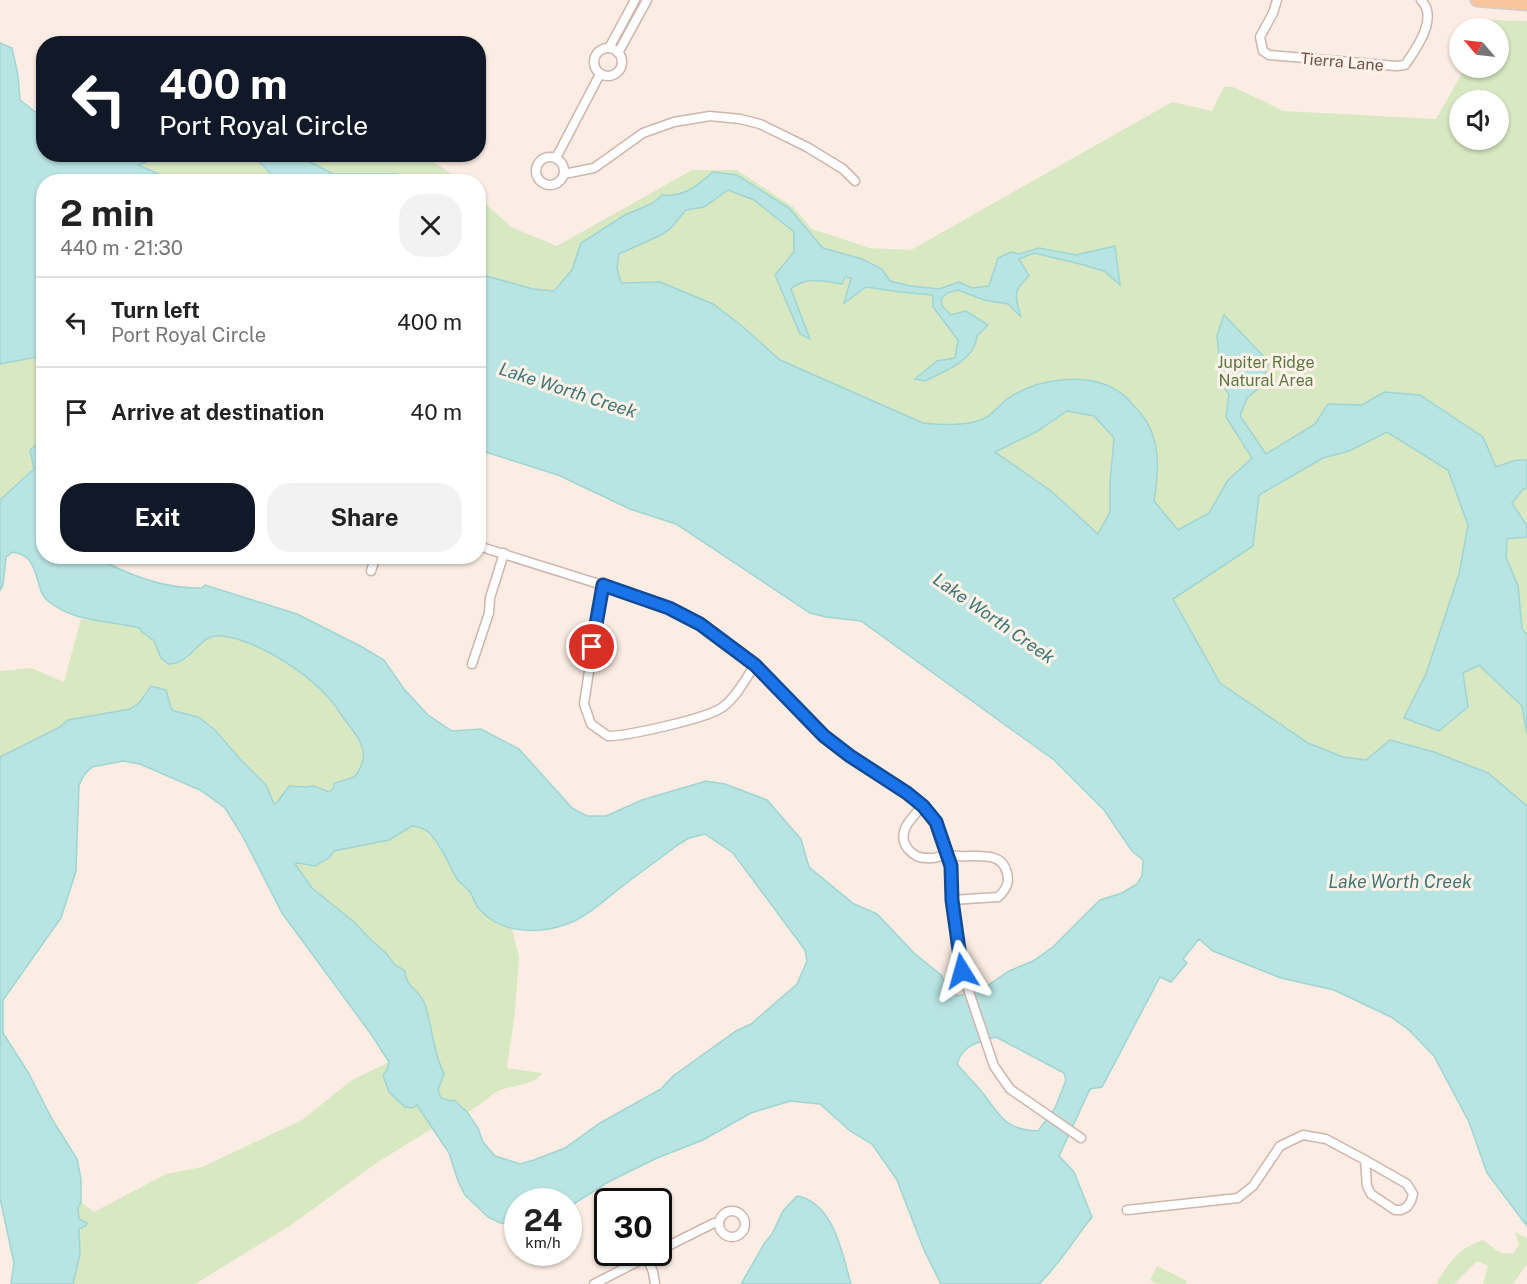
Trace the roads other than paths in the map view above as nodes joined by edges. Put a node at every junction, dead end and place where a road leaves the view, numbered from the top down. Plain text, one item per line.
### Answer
1 (635, 0) edge
2 (647, 0) edge
3 (1277, 0) edge
4 (1421, 0) edge
5 (1477, 0) edge
6 (1527, 4) edge
7 (609, 48) junction
8 (618, 53) junction
9 (600, 74) junction
10 (556, 158) junction
11 (564, 174) junction
12 (855, 180) dead end
13 (486, 548) edge
14 (504, 553) junction
15 (373, 564) edge
16 (371, 571) dead end
17 (603, 585) junction
18 (472, 664) dead end
19 (755, 665) junction
20 (923, 806) junction
21 (946, 855) junction
22 (952, 900) junction
23 (1081, 1138) dead end
24 (1365, 1160) junction
25 (1127, 1210) dead end
26 (719, 1223) dead end
27 (672, 1244) edge
28 (629, 1266) edge
29 (651, 1266) edge
30 (594, 1284) edge
31 (654, 1284) edge

1 - 7 street
2 - 8 street
3 - 4 street, Tierra Lane
5 - 6 main road
7 - 8 street
7 - 9 street
8 - 9 street
9 - 10 street
10 - 11 street
10 - 11 street
11 - 12 street
13 - 14 street
14 - 17 street
14 - 18 street
15 - 16 street
17 - 19 street
17 - 19 street
19 - 20 street
20 - 21 street
20 - 21 street
21 - 22 street
21 - 22 street
22 - 23 street
24 - 24 street
24 - 25 street
26 - 27 street
28 - 30 street
29 - 31 street

